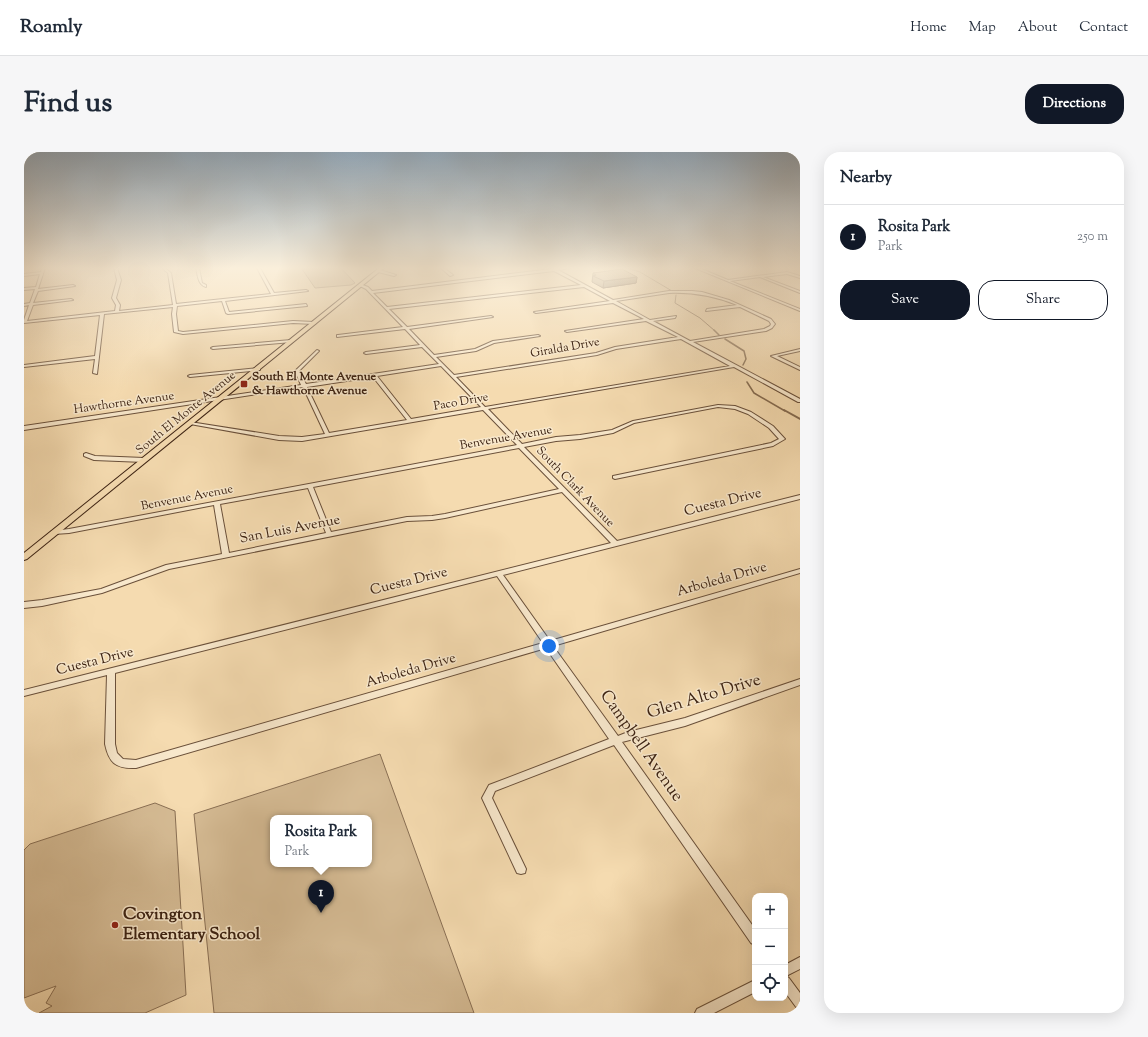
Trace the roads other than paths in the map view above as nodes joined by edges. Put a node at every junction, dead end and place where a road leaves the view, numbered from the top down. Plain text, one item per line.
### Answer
1 (29, 308) edge
2 (150, 308) edge
3 (175, 308) edge
4 (226, 308) edge
5 (271, 308) edge
6 (332, 308) edge
7 (387, 308) edge
8 (565, 308) edge
9 (623, 308) edge
10 (722, 308) edge
11 (745, 308) edge
12 (707, 310) dead end
13 (117, 311) joint
14 (536, 312) dead end
15 (102, 313) junction
16 (491, 316) dead end
17 (675, 317) dead end
18 (647, 320) junction
19 (24, 322) edge
20 (314, 323) junction
21 (405, 328) junction
22 (567, 331) dead end
23 (338, 336) dead end
24 (538, 336) dead end
25 (680, 338) junction
26 (291, 341) junction
27 (689, 342) junction
28 (422, 346) junction
29 (214, 348) dead end
30 (800, 350) edge
31 (317, 351) dead end
32 (366, 353) dead end
33 (432, 356) junction
34 (97, 357) junction
35 (441, 365) junction
36 (24, 366) edge
37 (735, 366) junction
38 (258, 369) junction
39 (800, 369) edge
40 (95, 373) dead end
41 (374, 375) junction
42 (190, 376) dead end
43 (453, 376) junction
44 (303, 386) junction
45 (222, 398) junction
46 (800, 401) edge
47 (484, 409) junction
48 (410, 421) junction
49 (190, 423) junction
50 (24, 428) edge
51 (328, 435) junction
52 (521, 446) junction
53 (86, 455) dead end
54 (144, 460) junction
55 (615, 477) dead end
56 (310, 486) junction
57 (564, 490) junction
58 (800, 497) edge
59 (217, 503) junction
60 (54, 532) junction
61 (329, 534) junction
62 (615, 543) junction
63 (226, 555) junction
64 (24, 557) edge
65 (800, 571) edge
66 (498, 573) junction
67 (24, 605) edge
68 (549, 645) junction
69 (111, 671) junction
70 (800, 682) edge
71 (24, 693) edge
72 (616, 740) junction
73 (521, 869) dead end
74 (752, 935) edge
75 (800, 963) edge
76 (788, 969) edge
77 (788, 986) edge
78 (752, 988) edge
79 (800, 1003) edge
80 (701, 1013) edge

1 - 19 street
2 - 13 street
3 - 20 street
4 - 5 street
6 - 20 main road, South El Monte Avenue
7 - 21 street, South Clark Avenue
8 - 14 street
9 - 18 street
10 - 12 street
11 - 27 street
13 - 15 street
15 - 19 street
15 - 34 street
16 - 21 street
17 - 18 street
18 - 22 street
18 - 25 street
20 - 26 main road, South El Monte Avenue
21 - 23 street
21 - 28 street, South Clark Avenue
24 - 33 street
25 - 27 street
25 - 43 street, Giralda Drive
26 - 29 street
26 - 38 main road, South El Monte Avenue
27 - 37 street
28 - 32 street
28 - 33 street, South Clark Avenue
30 - 39 street
31 - 44 street
33 - 35 street, South Clark Avenue
34 - 36 street
34 - 40 street
35 - 41 street, Hawthorne Avenue
35 - 43 street, South Clark Avenue
37 - 46 street
37 - 47 street, Paco Drive
38 - 42 street
38 - 45 main road, South El Monte Avenue
41 - 44 street, Hawthorne Avenue
41 - 48 street
43 - 47 street, South Clark Avenue
44 - 45 street, Hawthorne Avenue
44 - 51 street
45 - 49 main road, South El Monte Avenue
45 - 50 street, Hawthorne Avenue
47 - 48 street, Paco Drive
47 - 52 street, South Clark Avenue
48 - 51 street, Paco Drive
49 - 51 street, Paco Drive
49 - 54 main road, South El Monte Avenue
52 - 55 street, Benvenue Avenue
52 - 56 street, Benvenue Avenue
52 - 57 street, South Clark Avenue
53 - 54 street
54 - 60 main road, South El Monte Avenue
56 - 59 street, Benvenue Avenue
56 - 61 street
57 - 61 street, San Luis Avenue
57 - 62 street, South Clark Avenue
58 - 62 street, Cuesta Drive
59 - 60 street, Benvenue Avenue
59 - 63 street
60 - 64 main road, South El Monte Avenue
61 - 63 street, San Luis Avenue
62 - 66 street, Cuesta Drive
63 - 67 street, San Luis Avenue
65 - 68 street, Arboleda Drive
66 - 68 street, Campbell Avenue
66 - 69 street, Cuesta Drive
68 - 69 street, Arboleda Drive
68 - 72 street, Campbell Avenue
69 - 71 street, Cuesta Drive
70 - 72 street, Glen Alto Drive
72 - 73 street, Glen Alto Drive
72 - 74 street, Campbell Avenue
75 - 76 street
77 - 79 street
78 - 80 street

